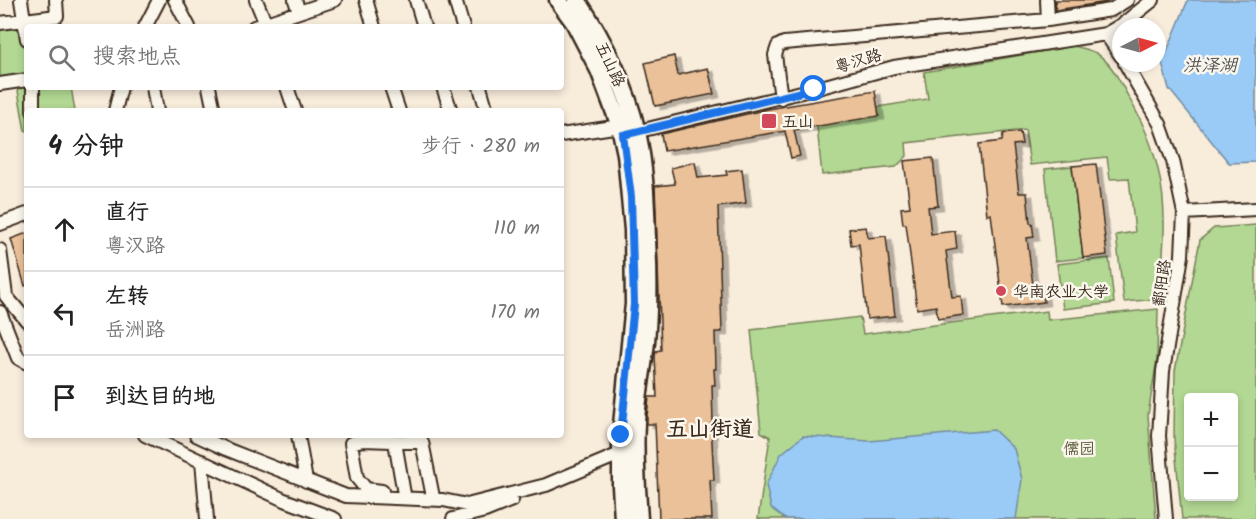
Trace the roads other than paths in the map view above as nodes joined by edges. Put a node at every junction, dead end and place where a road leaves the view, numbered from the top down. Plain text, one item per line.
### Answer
1 (21, 0) edge
2 (56, 0) edge
3 (159, 0) edge
4 (175, 0) edge
5 (256, 0) edge
6 (335, 0) edge
7 (366, 0) edge
8 (416, 0) edge
9 (455, 0) edge
10 (558, 0) edge
11 (576, 0) edge
12 (1047, 0) edge
13 (1127, 0) edge
14 (1154, 0) edge
15 (297, 6) edge
16 (24, 20) junction
17 (1047, 20) junction
18 (0, 23) edge
19 (25, 24) edge
20 (147, 24) edge
21 (187, 24) edge
22 (262, 24) edge
23 (266, 24) edge
24 (373, 24) edge
25 (423, 24) edge
26 (462, 24) edge
27 (1106, 34) junction
28 (1112, 43) edge
29 (1130, 72) edge
30 (24, 80) edge
31 (0, 84) edge
32 (33, 90) edge
33 (120, 90) edge
34 (154, 90) edge
35 (210, 90) edge
36 (288, 90) edge
37 (392, 90) edge
38 (444, 90) edge
39 (481, 90) edge
40 (781, 98) junction
41 (33, 108) edge
42 (117, 108) edge
43 (156, 108) edge
44 (213, 108) edge
45 (294, 108) edge
46 (398, 108) edge
47 (450, 108) edge
48 (486, 108) edge
49 (627, 131) junction
50 (564, 135) edge
51 (1256, 208) edge
52 (1184, 213) junction
53 (24, 215) edge
54 (0, 224) edge
55 (0, 250) edge
56 (0, 312) edge
57 (24, 317) edge
58 (24, 361) edge
59 (152, 438) edge
60 (202, 438) edge
61 (299, 438) edge
62 (362, 438) edge
63 (395, 442) junction
64 (620, 454) junction
65 (202, 461) junction
66 (306, 481) junction
67 (546, 485) junction
68 (404, 494) junction
69 (438, 499) junction
70 (207, 519) edge
71 (335, 519) edge
72 (453, 519) edge
73 (623, 519) edge
74 (639, 519) edge
75 (1166, 519) edge

1 - 16 street
2 - 16 street
3 - 20 street
4 - 21 street
5 - 22 street
6 - 15 street
7 - 24 street
8 - 25 street
9 - 26 street
10 - 49 main road, 五山路
11 - 49 main road, 五山路
12 - 17 street
13 - 17 street
14 - 27 street
15 - 23 street
16 - 18 street
16 - 19 street
17 - 40 street
27 - 28 street
27 - 40 street, 粤汉路
29 - 52 street, 鄱阳路
30 - 31 street
32 - 41 street
33 - 42 street
34 - 43 street
35 - 44 street
36 - 45 street
37 - 46 street
38 - 47 street
39 - 48 street
40 - 49 street, 粤汉路
49 - 50 street, 粤汉路
49 - 64 main road
49 - 74 main road
51 - 52 street
52 - 75 street, 鄱阳路
53 - 54 street
55 - 57 street
56 - 58 street
59 - 65 street
60 - 66 street
61 - 66 street
62 - 63 street
62 - 68 street
63 - 68 street
63 - 69 street
64 - 67 street
64 - 73 main road
65 - 70 street
65 - 71 street
66 - 69 street
67 - 69 street
67 - 72 street
68 - 69 street

